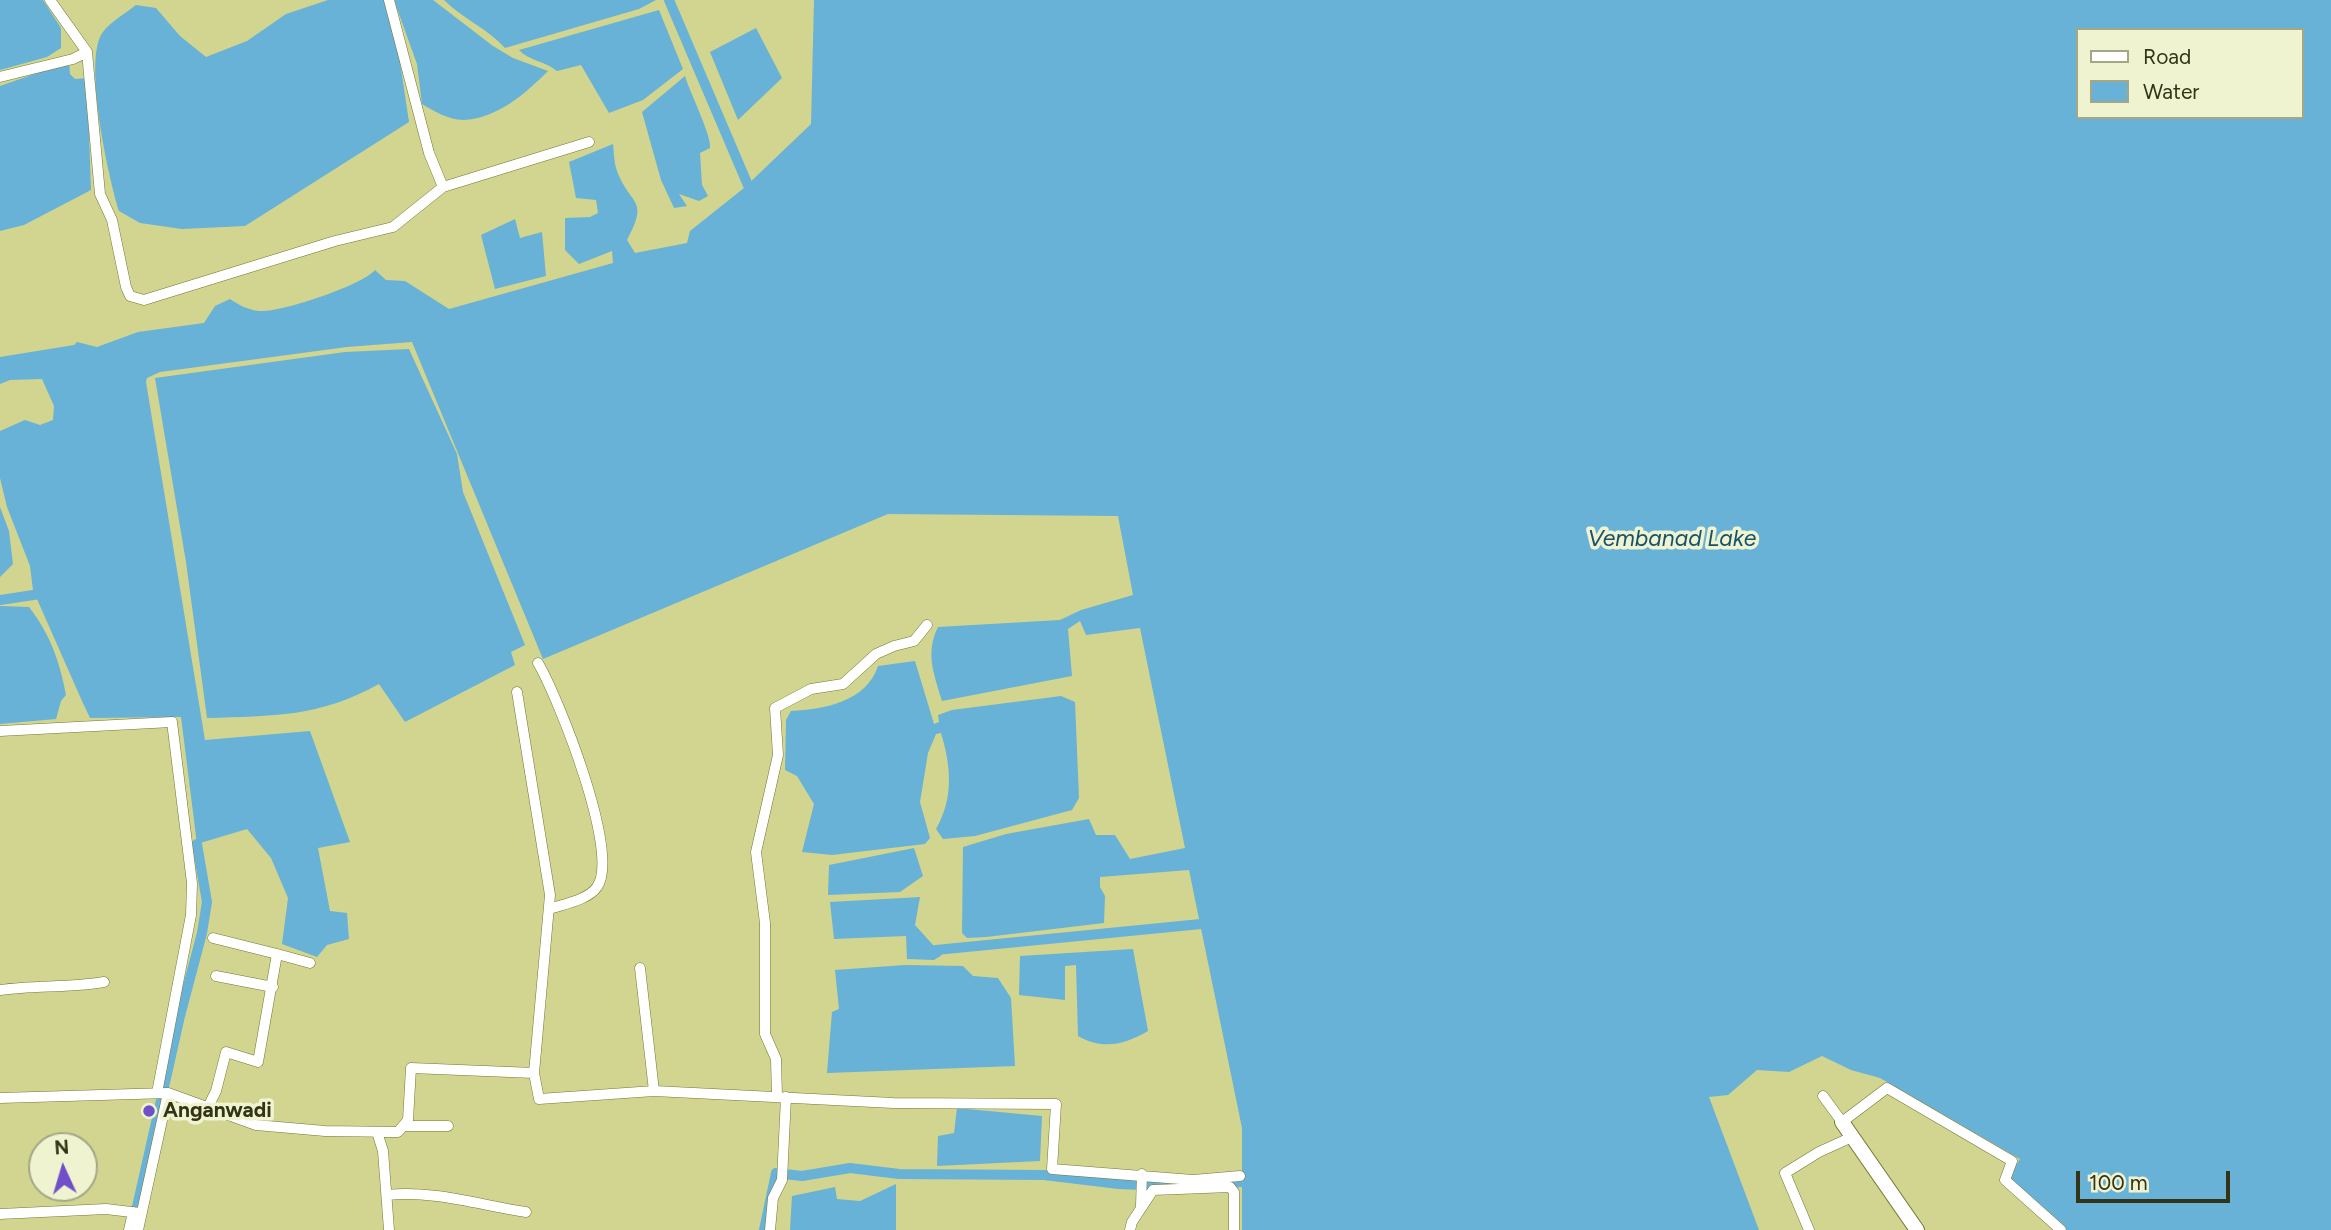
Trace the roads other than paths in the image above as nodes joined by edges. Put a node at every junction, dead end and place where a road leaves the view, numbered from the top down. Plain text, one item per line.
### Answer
1 (50, 0) edge
2 (389, 0) edge
3 (87, 52) junction
4 (0, 77) edge
5 (589, 142) dead end
6 (443, 187) junction
7 (927, 625) dead end
8 (538, 663) dead end
9 (517, 692) dead end
10 (0, 731) edge
11 (549, 909) junction
12 (213, 938) dead end
13 (277, 954) junction
14 (310, 963) dead end
15 (640, 968) dead end
16 (216, 976) dead end
17 (104, 982) dead end
18 (272, 987) junction
19 (0, 990) edge
20 (534, 1073) junction
21 (654, 1091) junction
22 (156, 1093) junction
23 (168, 1093) junction
24 (1823, 1096) dead end
25 (781, 1097) junction
26 (0, 1098) edge
27 (208, 1107) junction
28 (1842, 1122) junction
29 (403, 1126) junction
30 (448, 1126) dead end
31 (377, 1132) junction
32 (1852, 1137) junction
33 (1142, 1176) junction
34 (1240, 1176) dead end
35 (387, 1195) junction
36 (1141, 1206) junction
37 (136, 1212) junction
38 (526, 1212) dead end
39 (0, 1213) edge
40 (129, 1230) edge
41 (138, 1230) edge
42 (389, 1230) edge
43 (770, 1230) edge
44 (1130, 1230) edge
45 (1234, 1230) edge
46 (1809, 1230) edge
47 (1917, 1230) edge
48 (2061, 1230) edge

1 - 3 street
2 - 6 street
3 - 4 street
3 - 6 street
5 - 6 street
7 - 25 street
8 - 11 street
9 - 11 street
10 - 22 street
11 - 20 street
12 - 13 street
13 - 14 street
13 - 18 street
15 - 21 street
16 - 18 street
17 - 19 street
18 - 27 street
20 - 21 street
20 - 29 street
21 - 25 street
22 - 23 street
22 - 26 street
23 - 27 street
23 - 37 street
24 - 28 street
25 - 33 street
25 - 43 street
27 - 31 street
28 - 32 main road
28 - 48 street
29 - 30 street
29 - 31 street
31 - 35 street
32 - 46 street
32 - 47 main road
33 - 34 street
33 - 36 street
35 - 38 street
35 - 42 street
36 - 44 street
36 - 45 street
37 - 39 street
37 - 40 street
37 - 41 street

